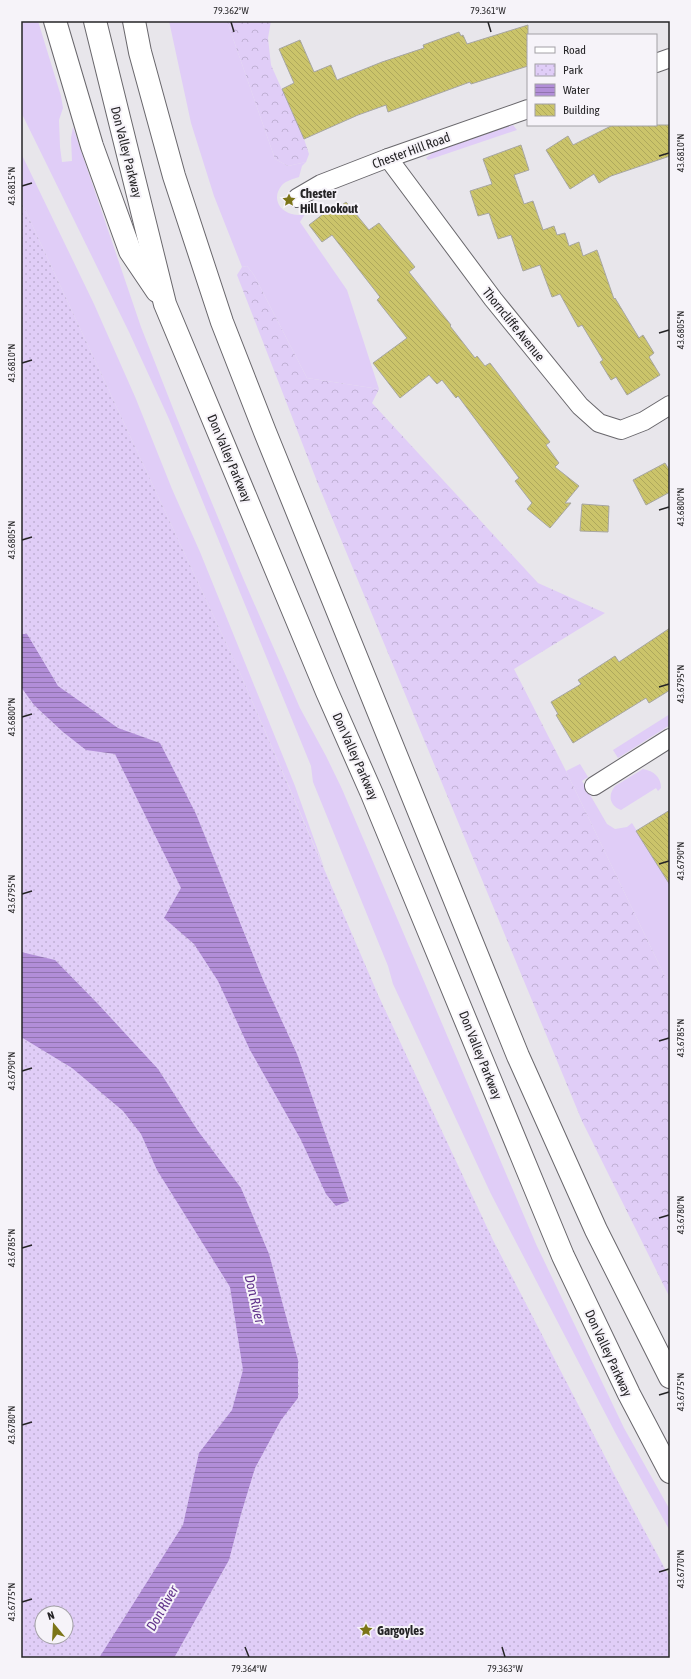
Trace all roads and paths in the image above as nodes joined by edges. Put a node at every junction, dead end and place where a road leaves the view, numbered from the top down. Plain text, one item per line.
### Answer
1 (55, 21) edge
2 (95, 21) edge
3 (134, 21) edge
4 (670, 58) edge
5 (657, 64) edge
6 (527, 109) edge
7 (388, 158) junction
8 (297, 198) dead end
9 (165, 304) junction
10 (670, 405) edge
11 (670, 738) edge
12 (594, 786) dead end
13 (670, 1377) edge
14 (670, 1472) edge

1 - 9 highway
2 - 9 highway, Don Valley Parkway
3 - 13 highway
4 - 5 street
6 - 7 street, Chester Hill Road
7 - 8 street, Chester Hill Road
7 - 10 street, Thorncliffe Avenue
9 - 14 highway, Don Valley Parkway
11 - 12 street

